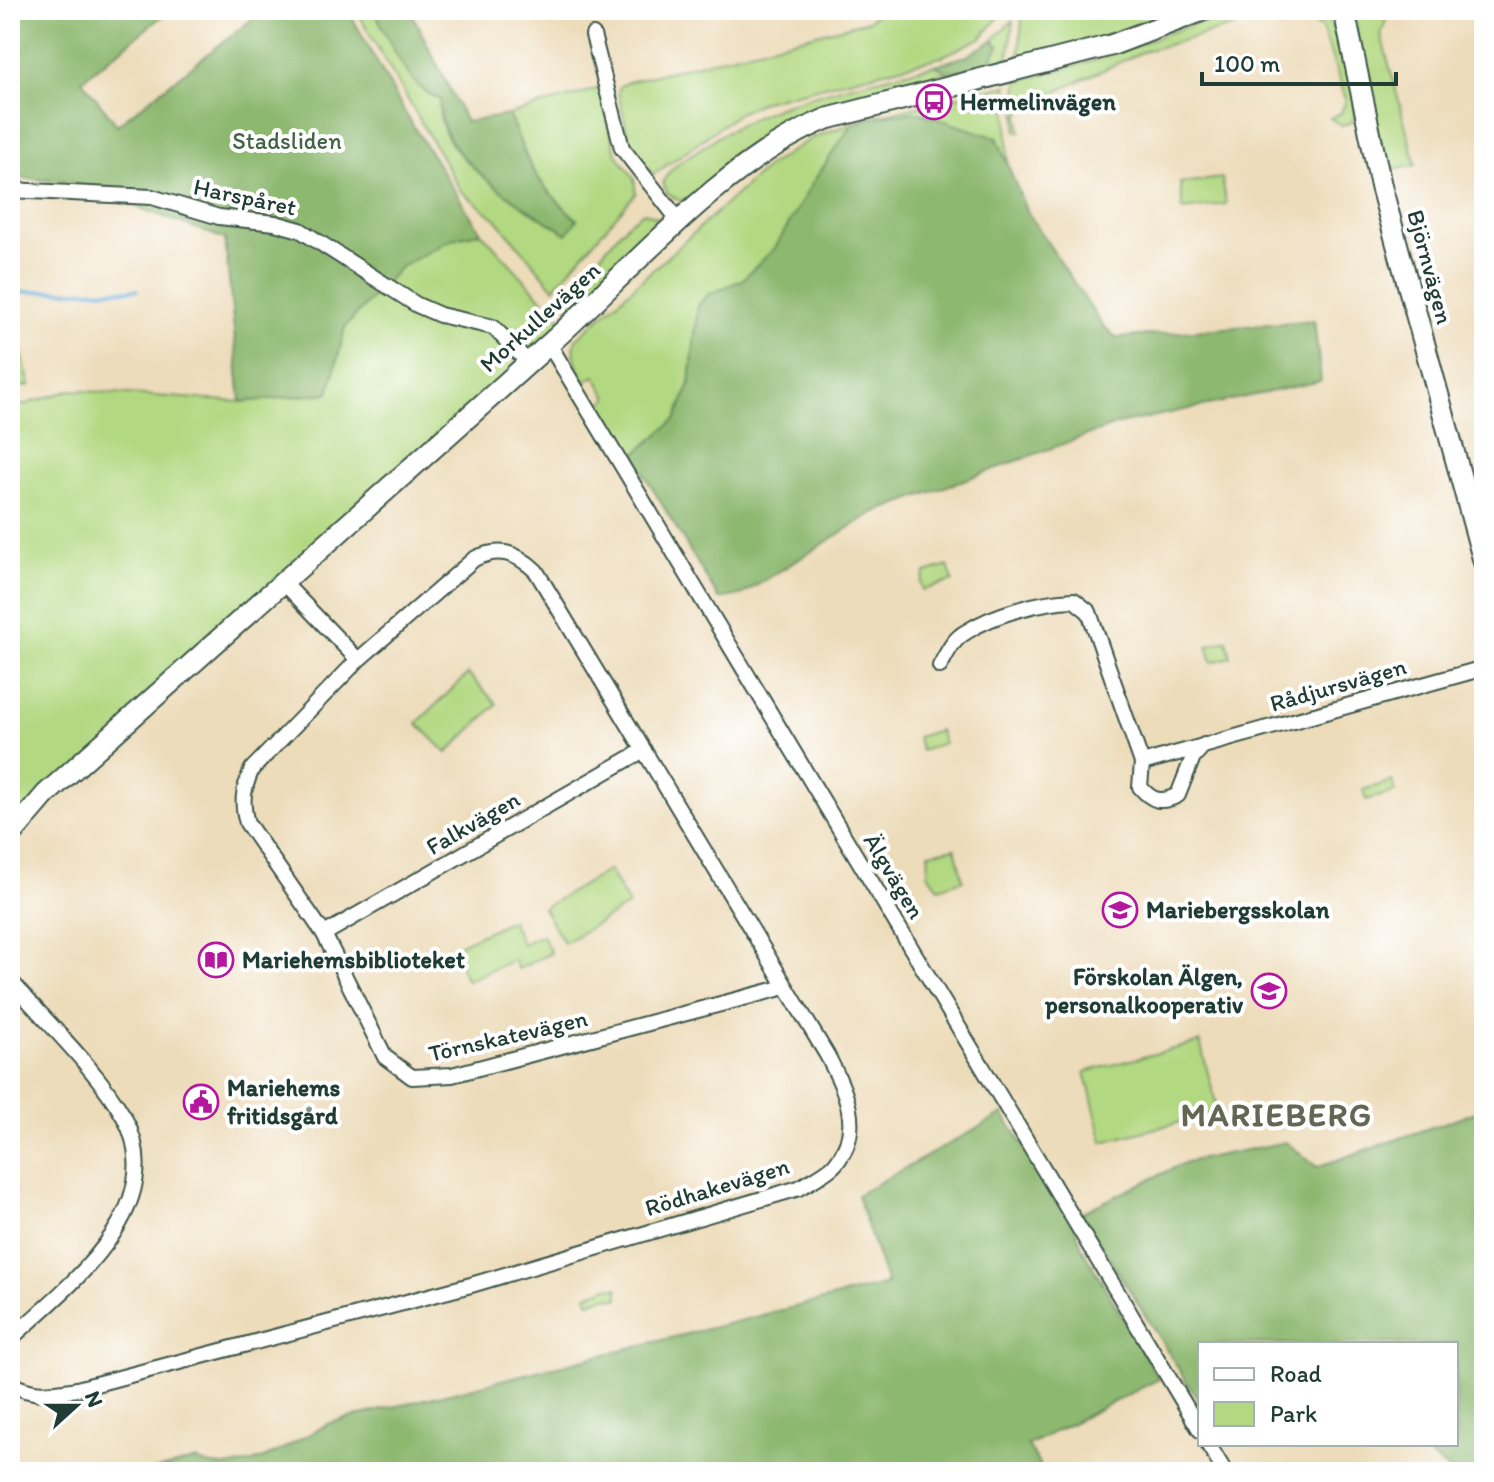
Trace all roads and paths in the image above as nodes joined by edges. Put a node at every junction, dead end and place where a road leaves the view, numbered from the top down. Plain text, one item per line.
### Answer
1 (1204, 10) edge
2 (1335, 10) edge
3 (1344, 10) edge
4 (1347, 31) junction
5 (593, 35) dead end
6 (10, 190) edge
7 (680, 222) junction
8 (549, 344) junction
9 (529, 363) junction
10 (1484, 562) edge
11 (283, 582) junction
12 (358, 660) junction
13 (940, 666) dead end
14 (1484, 668) edge
15 (1204, 745) junction
16 (644, 750) junction
17 (1142, 763) junction
18 (10, 836) edge
19 (324, 934) junction
20 (10, 980) edge
21 (785, 987) junction
22 (10, 1339) edge
23 (10, 1383) edge
24 (1198, 1427) edge
25 (1209, 1446) edge
26 (1225, 1472) edge

1 - 7 street, Morkullevägen
2 - 4 street, Björnvägen
3 - 4 street, Björnvägen
4 - 10 street, Björnvägen
5 - 7 street
6 - 9 street, Harspåret
7 - 8 street, Morkullevägen
8 - 9 street, Morkullevägen
8 - 24 street, Älgvägen
9 - 11 street, Morkullevägen
11 - 12 street
11 - 18 street, Morkullevägen
12 - 16 street, Rödhakevägen
12 - 19 street, Törnskatevägen
13 - 17 street
14 - 15 street, Rådjursvägen
15 - 17 street, Rådjursvägen
15 - 17 street
16 - 19 street, Falkvägen
16 - 21 street, Rödhakevägen
19 - 21 street, Törnskatevägen
20 - 22 street
21 - 23 street, Rödhakevägen
25 - 26 street

